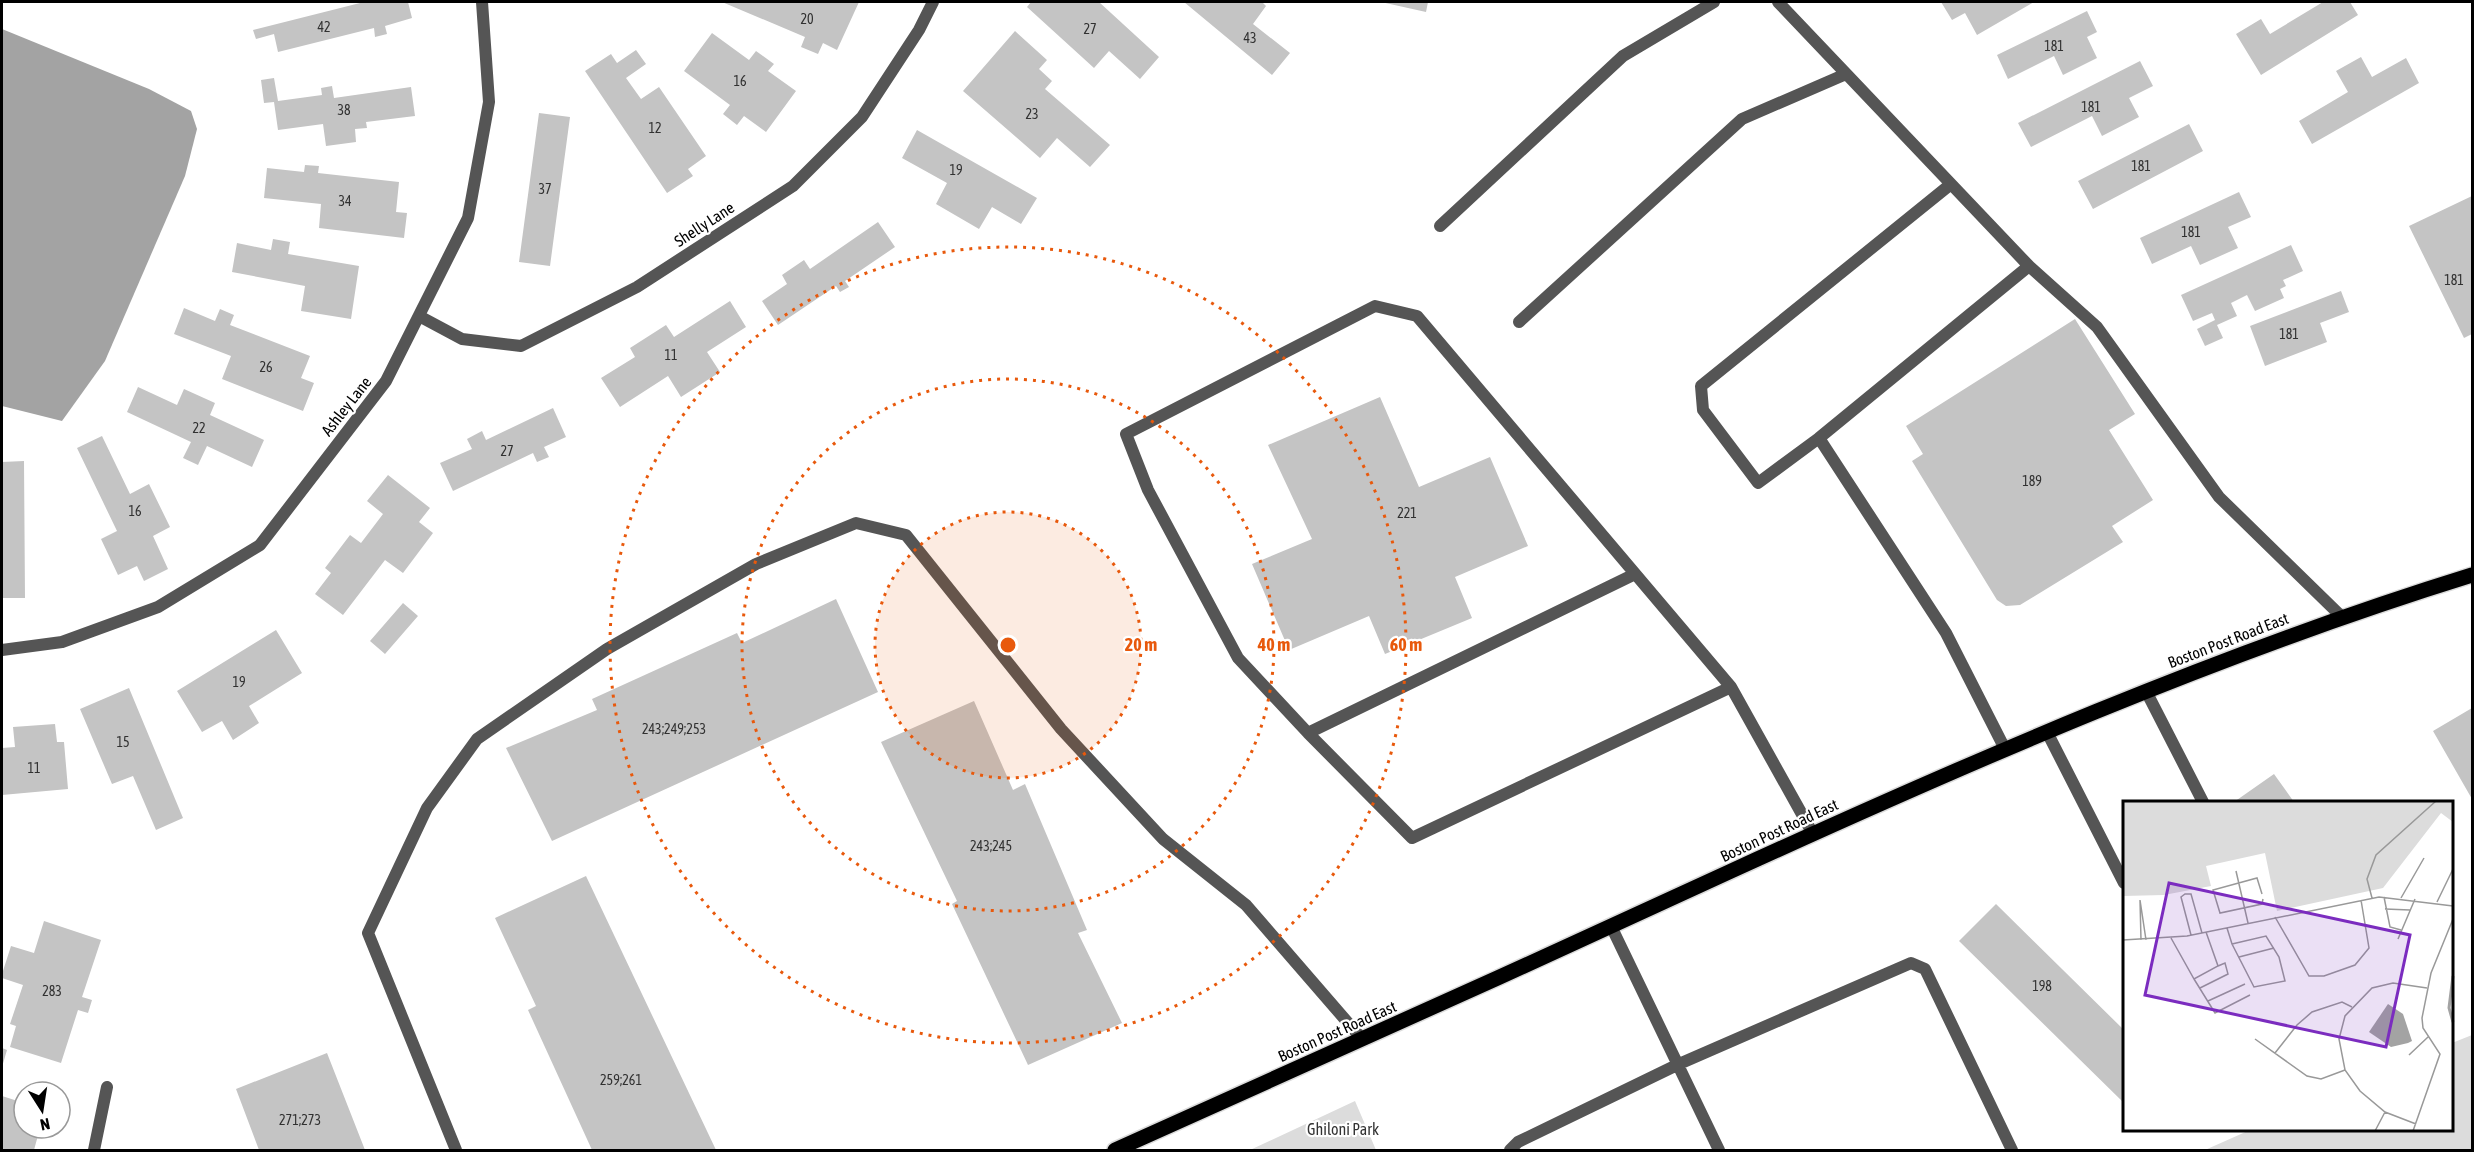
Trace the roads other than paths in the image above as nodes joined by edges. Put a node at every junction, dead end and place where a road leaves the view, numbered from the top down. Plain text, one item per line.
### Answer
1 (482, 2) edge
2 (933, 2) edge
3 (1714, 2) edge
4 (1778, 2) edge
5 (1846, 74) junction
6 (1952, 184) junction
7 (1440, 226) dead end
8 (2029, 266) junction
9 (418, 316) junction
10 (1519, 322) dead end
11 (1819, 438) junction
12 (1635, 574) junction
13 (2472, 575) edge
14 (2342, 617) junction
15 (2, 650) edge
16 (1731, 687) junction
17 (2146, 691) junction
18 (2047, 732) junction
19 (1308, 733) junction
20 (2005, 749) junction
21 (2202, 801) edge
22 (1813, 834) junction
23 (2123, 881) edge
24 (1611, 926) junction
25 (1362, 1039) junction
26 (1679, 1064) junction
27 (107, 1088) dead end
28 (94, 1150) edge
29 (456, 1150) edge
30 (1114, 1150) edge
31 (1510, 1150) edge
32 (1719, 1150) edge
33 (2012, 1150) edge

1 - 9 street, Ashley Lane
2 - 9 street, Shelly Lane
3 - 7 street
4 - 5 street
5 - 6 street
5 - 10 street
6 - 8 street
6 - 11 street
8 - 11 street
8 - 14 street
9 - 15 street, Ashley Lane
11 - 20 street
12 - 16 street
12 - 19 street
12 - 19 street
13 - 14 main road, Boston Post Road East
14 - 17 main road, Boston Post Road East
16 - 19 street
16 - 22 street
17 - 18 main road, Boston Post Road East
17 - 21 street
18 - 20 main road, Boston Post Road East
18 - 23 street
20 - 22 main road, Boston Post Road East
22 - 24 main road, Boston Post Road East
24 - 25 main road, Boston Post Road East
24 - 26 street
25 - 29 street
25 - 30 main road, Boston Post Road East
26 - 31 street
26 - 32 street
26 - 33 street
27 - 28 street

